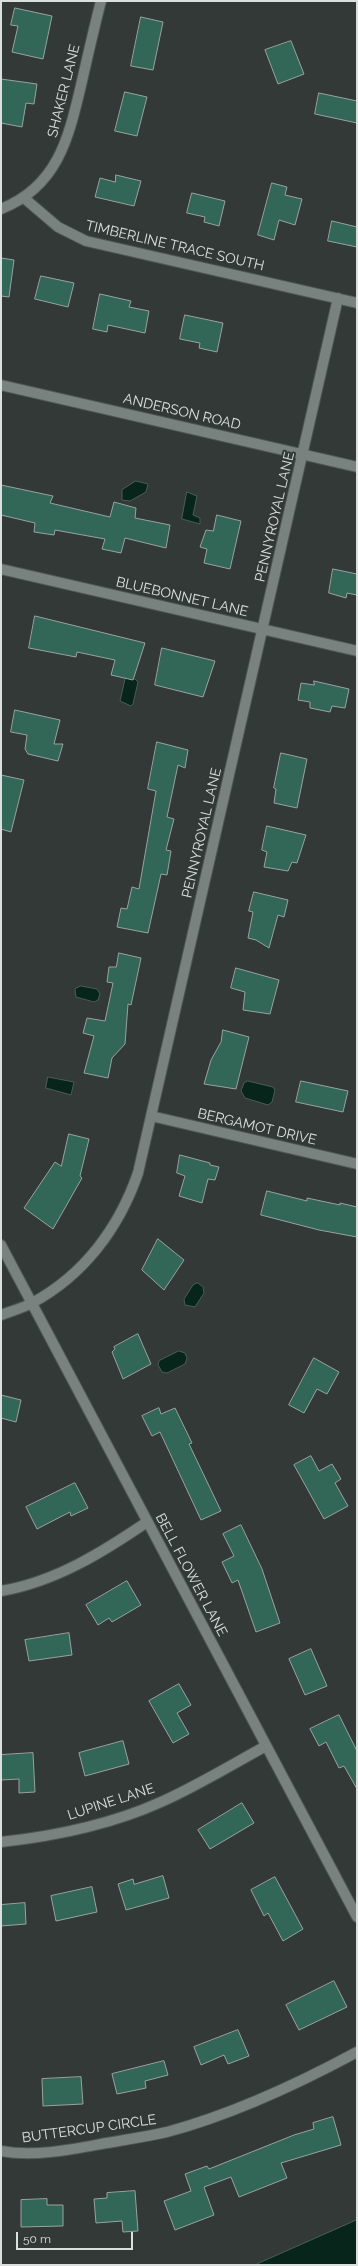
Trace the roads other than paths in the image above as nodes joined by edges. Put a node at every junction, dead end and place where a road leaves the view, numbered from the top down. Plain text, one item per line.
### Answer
1 (101, 1) edge
2 (24, 198) junction
3 (1, 209) edge
4 (338, 298) junction
5 (357, 303) edge
6 (1, 385) edge
7 (303, 454) junction
8 (357, 467) edge
9 (1, 571) edge
10 (264, 630) junction
11 (357, 651) edge
12 (151, 1116) junction
13 (357, 1164) edge
14 (1, 1245) edge
15 (32, 1303) junction
16 (1, 1315) edge
17 (147, 1522) junction
18 (1, 1591) edge
19 (266, 1746) junction
20 (1, 1842) edge
21 (357, 1917) edge
22 (357, 2052) edge
23 (1, 2151) edge

1 - 2 street, SHAKER LANE
2 - 3 street
2 - 4 street, TIMBERLINE TRACE SOUTH
4 - 5 street, TIMBERLINE TRACE SOUTH
4 - 7 street, PENNYROYAL LANE
6 - 7 street, ANDERSON ROAD
7 - 8 street, ANDERSON ROAD
7 - 10 street, PENNYROYAL LANE
9 - 10 street, BLUEBONNET LANE
10 - 11 street, BLUEBONNET LANE
10 - 12 street, PENNYROYAL LANE
12 - 13 street, BERGAMOT DRIVE
12 - 15 street, PENNYROYAL LANE
14 - 15 street, BELL FLOWER LANE
15 - 16 street, PENNYROYAL LANE
15 - 17 street, BELL FLOWER LANE
17 - 18 street
17 - 19 street, BELL FLOWER LANE
19 - 20 street, LUPINE LANE
19 - 21 street, BELL FLOWER LANE
22 - 23 street, BUTTERCUP CIRCLE

